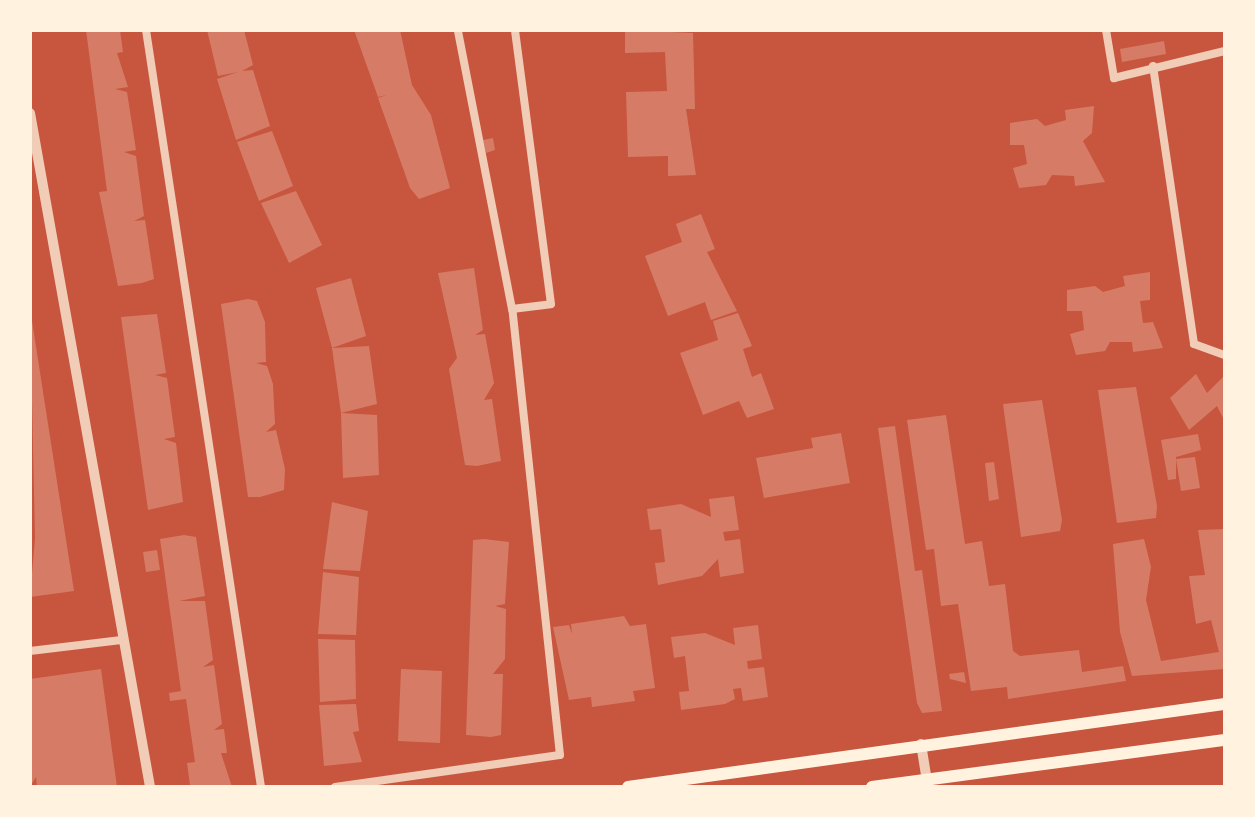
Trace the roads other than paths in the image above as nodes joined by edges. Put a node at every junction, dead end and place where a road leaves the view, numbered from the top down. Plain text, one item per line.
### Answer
1 (146, 30) edge
2 (458, 30) edge
3 (515, 30) edge
4 (1106, 30) edge
5 (1225, 51) edge
6 (1153, 66) junction
7 (30, 113) edge
8 (512, 309) junction
9 (1225, 355) edge
10 (121, 640) junction
11 (30, 651) edge
12 (1225, 704) edge
13 (1225, 740) edge
14 (921, 744) junction
15 (927, 783) edge
16 (150, 787) edge
17 (261, 787) edge
18 (335, 787) edge
19 (628, 787) edge
20 (872, 787) edge

1 - 17 street
2 - 8 street
3 - 8 street
4 - 6 street
5 - 6 street
6 - 9 street
7 - 10 street
8 - 18 street
10 - 11 street
10 - 16 street
12 - 14 main road
13 - 15 main road
14 - 15 street
14 - 19 main road
15 - 20 main road

